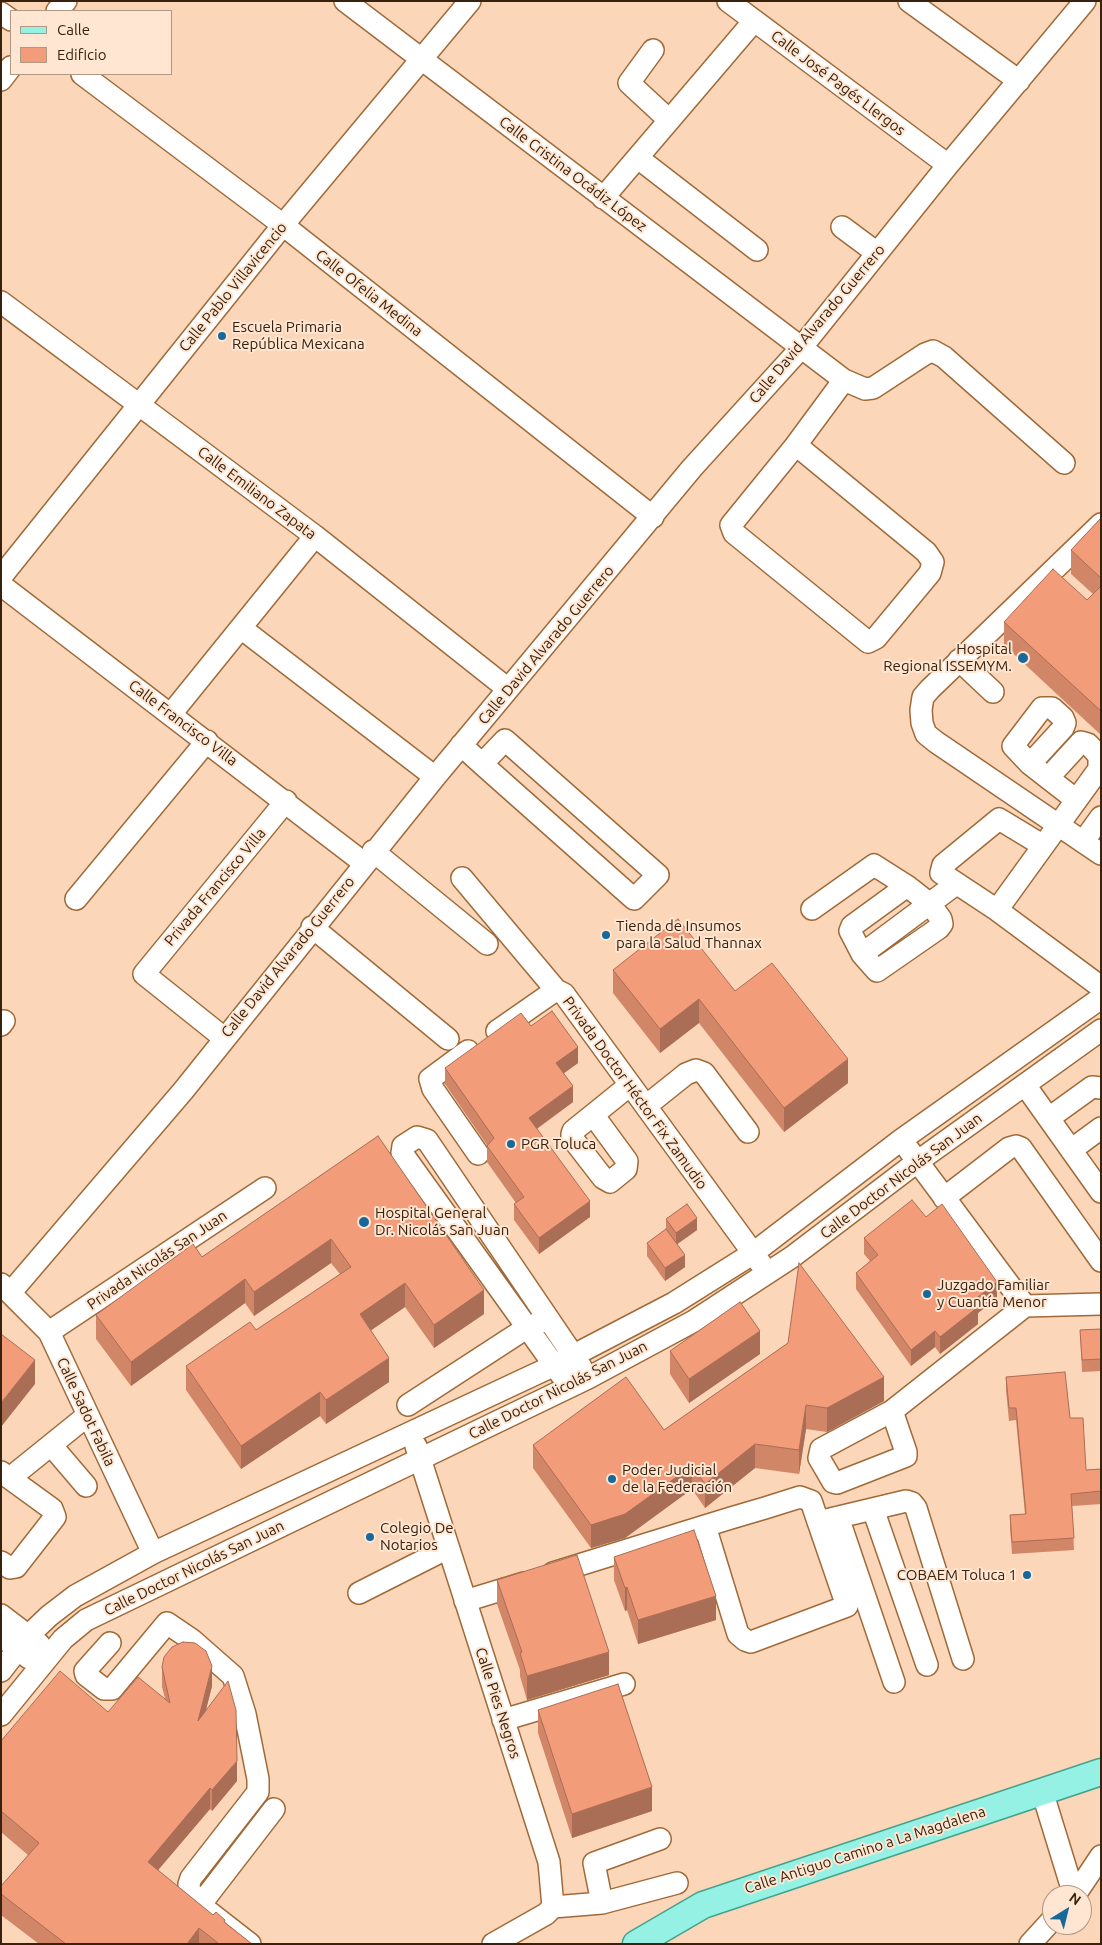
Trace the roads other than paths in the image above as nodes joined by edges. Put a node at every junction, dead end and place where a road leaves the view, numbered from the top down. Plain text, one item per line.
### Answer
1 (346, 1) edge
2 (470, 1) edge
3 (728, 1) edge
4 (909, 1) edge
5 (1085, 1) edge
6 (754, 21) junction
7 (653, 50) dead end
8 (422, 58) junction
9 (10, 69) edge
10 (83, 75) edge
11 (1, 80) edge
12 (1019, 81) junction
13 (669, 120) junction
14 (638, 158) junction
15 (948, 165) junction
16 (604, 198) junction
17 (283, 226) junction
18 (842, 227) dead end
19 (757, 250) dead end
20 (877, 253) junction
21 (1, 302) edge
22 (801, 348) junction
23 (844, 380) junction
24 (139, 404) junction
25 (796, 445) junction
26 (1064, 463) dead end
27 (653, 517) junction
28 (1101, 524) edge
29 (315, 536) junction
30 (1, 577) edge
31 (1, 585) edge
32 (241, 628) junction
33 (959, 660) junction
34 (508, 689) junction
35 (992, 692) dead end
36 (171, 714) junction
37 (207, 741) junction
38 (461, 746) junction
39 (482, 764) junction
40 (1030, 764) dead end
41 (435, 777) junction
42 (1048, 778) junction
43 (1075, 799) junction
44 (286, 801) junction
45 (1101, 817) edge
46 (1057, 824) junction
47 (1083, 842) junction
48 (1042, 845) junction
49 (1101, 854) edge
50 (369, 857) junction
51 (462, 878) dead end
52 (956, 884) junction
53 (906, 886) junction
54 (76, 899) dead end
55 (930, 904) junction
56 (812, 909) dead end
57 (997, 910) junction
58 (312, 927) junction
59 (487, 944) dead end
60 (1101, 987) edge
61 (556, 990) junction
62 (1101, 998) edge
63 (1101, 1030) edge
64 (224, 1038) junction
65 (448, 1039) dead end
66 (630, 1085) junction
67 (1025, 1085) junction
68 (1101, 1088) edge
69 (646, 1106) junction
70 (594, 1116) dead end
71 (1049, 1118) junction
72 (1101, 1128) edge
73 (748, 1132) dead end
74 (901, 1140) junction
75 (1071, 1150) junction
76 (478, 1154) dead end
77 (917, 1162) junction
78 (265, 1188) dead end
79 (1101, 1192) edge
80 (944, 1198) junction
81 (752, 1254) junction
82 (1101, 1261) edge
83 (769, 1273) junction
84 (522, 1282) junction
85 (6, 1288) edge
86 (504, 1294) junction
87 (1101, 1304) edge
88 (1025, 1306) junction
89 (548, 1320) junction
90 (528, 1327) junction
91 (49, 1332) junction
92 (574, 1356) junction
93 (555, 1365) junction
94 (588, 1378) junction
95 (444, 1382) junction
96 (568, 1387) junction
97 (408, 1405) dead end
98 (463, 1409) junction
99 (892, 1411) dead end
100 (88, 1415) junction
101 (411, 1434) junction
102 (51, 1445) junction
103 (421, 1459) junction
104 (6, 1475) edge
105 (86, 1486) dead end
106 (872, 1509) junction
107 (828, 1520) junction
108 (705, 1526) junction
109 (448, 1548) junction
110 (153, 1553) junction
111 (1, 1562) edge
112 (359, 1593) dead end
113 (465, 1601) junction
114 (1, 1615) edge
115 (86, 1620) junction
116 (1, 1636) edge
117 (23, 1643) junction
118 (110, 1643) junction
119 (962, 1659) dead end
120 (46, 1660) junction
121 (133, 1664) junction
122 (927, 1665) dead end
123 (1, 1671) edge
124 (894, 1682) dead end
125 (624, 1684) dead end
126 (1, 1715) edge
127 (503, 1720) junction
128 (1101, 1772) edge
129 (1042, 1791) junction
130 (274, 1809) dead end
131 (660, 1840) dead end
132 (1101, 1856) edge
133 (677, 1883) dead end
134 (1072, 1885) edge
135 (1082, 1885) edge
136 (602, 1903) junction
137 (200, 1905) junction
138 (553, 1907) junction
139 (1042, 1931) edge
140 (250, 1944) edge
141 (493, 1944) edge
142 (636, 1944) edge
143 (1030, 1944) edge

1 - 8 street, Calle Cristina Ocádiz López
2 - 8 street, Calle Pablo Villavicencio
3 - 6 street, Calle José Pagés Llergos
4 - 12 street
5 - 12 street, Calle David Alvarado Guerrero
6 - 13 street
6 - 15 street, Calle José Pagés Llergos
7 - 13 street
8 - 16 street, Calle Cristina Ocádiz López
8 - 17 street, Calle Pablo Villavicencio
9 - 11 street
10 - 17 street, Calle Ofelia Medina
12 - 15 street, Calle David Alvarado Guerrero
13 - 14 street
14 - 16 street
14 - 19 street
15 - 20 street, Calle David Alvarado Guerrero
16 - 22 street, Calle Cristina Ocádiz López
17 - 24 street, Calle Pablo Villavicencio
17 - 27 street, Calle Ofelia Medina
18 - 20 street
20 - 22 street, Calle David Alvarado Guerrero
21 - 24 street, Calle Emiliano Zapata
22 - 23 street, Calle Cristina Ocádiz López
22 - 27 street, Calle David Alvarado Guerrero
23 - 25 street
23 - 26 street, Calle Cristina Ocádiz López
24 - 29 street, Calle Emiliano Zapata
24 - 30 street, Calle Pablo Villavicencio
25 - 25 street
27 - 34 street, Calle David Alvarado Guerrero
28 - 33 street
29 - 32 street
29 - 34 street, Calle Emiliano Zapata
31 - 36 street, Calle Francisco Villa
32 - 36 street
32 - 41 street
33 - 35 street
33 - 46 street
34 - 38 street, Calle David Alvarado Guerrero
36 - 37 street, Calle Francisco Villa
37 - 44 street, Calle Francisco Villa
37 - 54 street
38 - 39 street
38 - 41 street, Calle David Alvarado Guerrero
39 - 39 street
40 - 42 street
41 - 50 street, Calle David Alvarado Guerrero
42 - 43 street
42 - 43 street
43 - 46 street
44 - 50 street, Calle Francisco Villa
44 - 64 street, Privada Francisco Villa
45 - 47 street
46 - 47 street
46 - 48 street
47 - 49 street
48 - 52 street
48 - 57 street
50 - 58 street, Calle David Alvarado Guerrero
50 - 59 street, Calle Francisco Villa
51 - 61 street
52 - 55 street
52 - 57 street
53 - 55 street
53 - 55 street
53 - 56 street
57 - 60 street
58 - 64 street, Calle David Alvarado Guerrero
58 - 65 street
61 - 66 street, Privada Doctor Héctor Fix Zamudio
61 - 76 street, Privada Doctor Héctor Fix Zamudio
62 - 74 street, Calle Doctor Nicolás San Juan
63 - 67 street, Calle Doctor Nicolás San Juan
64 - 85 street, Calle David Alvarado Guerrero
66 - 69 street, Privada Doctor Héctor Fix Zamudio
66 - 70 street
67 - 71 street
67 - 77 street, Calle Doctor Nicolás San Juan
68 - 71 street
69 - 73 street
69 - 81 street, Privada Doctor Héctor Fix Zamudio
71 - 75 street
72 - 75 street
74 - 77 street
74 - 81 street, Calle Doctor Nicolás San Juan
75 - 79 street
77 - 80 street
77 - 83 street, Calle Doctor Nicolás San Juan
78 - 91 street, Privada Nicolás San Juan
80 - 82 street
80 - 88 street
81 - 83 street, Privada Doctor Héctor Fix Zamudio
81 - 92 street, Calle Doctor Nicolás San Juan
83 - 94 street, Calle Doctor Nicolás San Juan
84 - 86 street
84 - 86 street
84 - 89 street
85 - 91 street, Calle Sadot Fabila
86 - 90 street
87 - 88 street
88 - 99 street
89 - 90 street
89 - 92 street
90 - 93 street
90 - 95 street
91 - 100 street, Calle Sadot Fabila
92 - 93 street, Calle Doctor Nicolás San Juan
92 - 94 street
93 - 96 street
93 - 98 street, Calle Doctor Nicolás San Juan
94 - 96 street, Calle Doctor Nicolás San Juan
95 - 97 street
95 - 98 street
96 - 103 street, Calle Doctor Nicolás San Juan
98 - 101 street, Calle Doctor Nicolás San Juan
100 - 102 street
100 - 110 street, Calle Sadot Fabila
101 - 103 street, Calle Pies Negros
101 - 110 street, Calle Doctor Nicolás San Juan
102 - 104 street
102 - 105 street
103 - 109 street, Calle Pies Negros
103 - 115 street, Calle Doctor Nicolás San Juan
104 - 111 street
106 - 107 street
106 - 119 street
106 - 122 street
107 - 108 street
107 - 108 street
107 - 124 street
108 - 113 street
109 - 112 street
109 - 113 street, Calle Pies Negros
110 - 117 street, Calle Doctor Nicolás San Juan
113 - 127 street, Calle Pies Negros
114 - 117 street
115 - 118 street
115 - 120 street, Calle Doctor Nicolás San Juan
116 - 117 street
117 - 120 street
117 - 123 street, Calle Doctor Nicolás San Juan
118 - 121 street
118 - 121 street
120 - 126 street, Calle Doctor Nicolás San Juan
121 - 137 street
125 - 127 street
127 - 138 street, Calle Pies Negros
128 - 129 main road, Calle Antiguo Camino a La Magdalena
129 - 134 street
129 - 142 main road, Calle Antiguo Camino a La Magdalena
130 - 137 street
131 - 136 street
132 - 135 street
133 - 136 street
136 - 138 street
137 - 140 street
138 - 141 street
139 - 143 street

